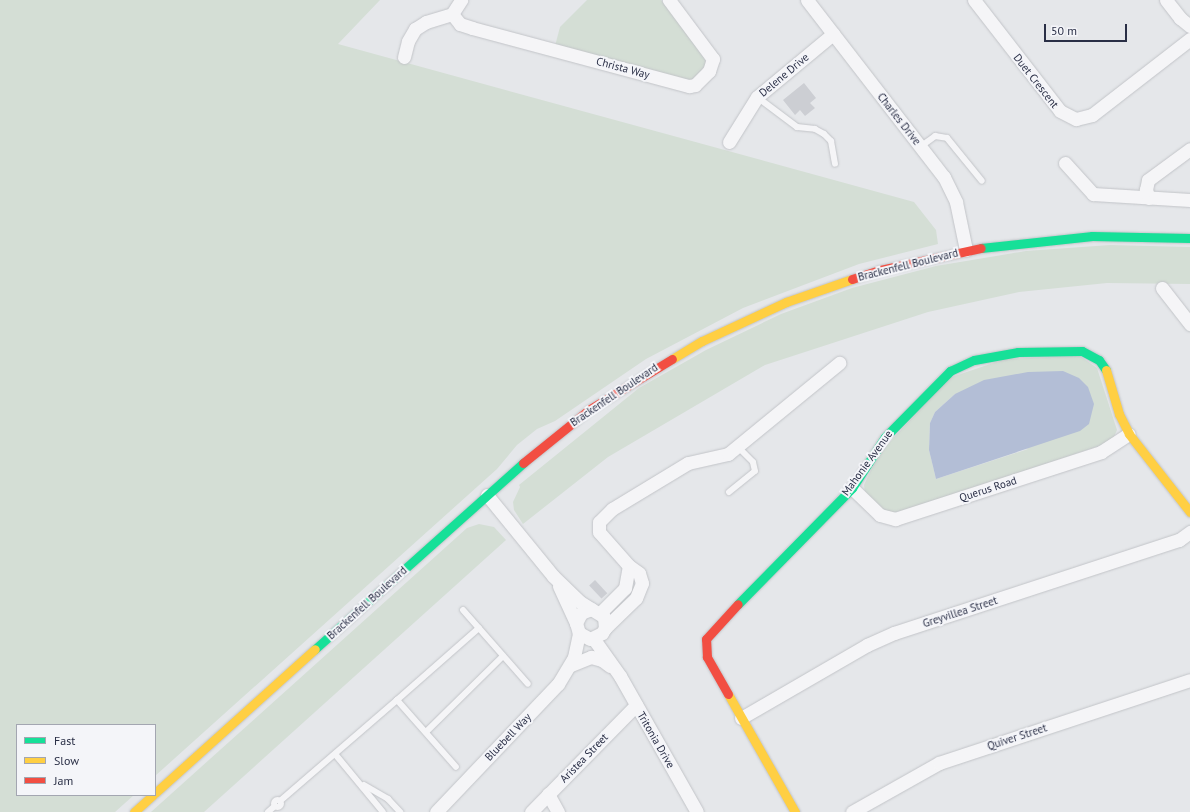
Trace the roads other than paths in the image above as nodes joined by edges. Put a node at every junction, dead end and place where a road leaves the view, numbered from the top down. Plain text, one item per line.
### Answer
1 (461, 0) edge
2 (670, 0) edge
3 (807, 0) edge
4 (974, 0) edge
5 (1166, 0) edge
6 (452, 14) junction
7 (1190, 26) edge
8 (833, 34) junction
9 (1190, 39) edge
10 (404, 57) dead end
11 (756, 97) junction
12 (729, 142) dead end
13 (920, 147) junction
14 (1190, 148) edge
15 (835, 164) dead end
16 (1066, 164) dead end
17 (982, 181) dead end
18 (1149, 198) junction
19 (1190, 200) edge
20 (1190, 238) edge
21 (966, 250) junction
22 (1162, 288) dead end
23 (1190, 324) edge
24 (839, 363) dead end
25 (1129, 434) junction
26 (738, 447) junction
27 (852, 488) junction
28 (729, 492) dead end
29 (487, 495) junction
30 (1190, 512) edge
31 (1190, 532) edge
32 (629, 566) junction
33 (553, 576) junction
34 (463, 610) dead end
35 (596, 611) junction
36 (478, 628) junction
37 (591, 632) junction
38 (503, 656) junction
39 (572, 661) junction
40 (618, 672) junction
41 (1190, 680) edge
42 (528, 684) dead end
43 (397, 700) junction
44 (636, 705) junction
45 (742, 718) junction
46 (426, 732) junction
47 (335, 754) junction
48 (456, 767) dead end
49 (363, 784) junction
50 (156, 792) edge
51 (548, 794) junction
52 (152, 796) edge
53 (134, 812) edge
54 (268, 812) edge
55 (383, 812) edge
56 (400, 812) edge
57 (436, 812) edge
58 (531, 812) edge
59 (558, 812) edge
60 (697, 812) edge
61 (795, 812) edge
62 (852, 812) edge

1 - 6 street
2 - 6 street, Christa Way
3 - 8 street, Charles Drive
4 - 9 street, Duet Crescent
5 - 7 street
6 - 10 street
8 - 11 street, Delene Drive
8 - 13 street, Charles Drive
11 - 12 street, Delene Drive
11 - 15 lane
13 - 17 lane
13 - 21 street, Charles Drive
14 - 18 street
16 - 18 street
18 - 19 street
20 - 21 street, Brackenfell Boulevard
21 - 29 street, Brackenfell Boulevard
22 - 23 street
24 - 26 street
25 - 27 street, Querus Road
25 - 27 street, Mahonie Avenue
25 - 30 street, Mahonie Avenue
26 - 28 lane
26 - 32 street
27 - 45 street, Mahonie Avenue
29 - 33 street
29 - 50 street, Brackenfell Boulevard
31 - 45 street, Greyvillea Street
32 - 35 street
32 - 37 street
33 - 35 street
33 - 37 street
34 - 36 lane
35 - 37 street
35 - 37 street
36 - 38 lane
36 - 43 lane
37 - 39 street
37 - 40 street, Tritonia Drive
38 - 42 lane
38 - 46 lane
39 - 40 street
39 - 57 street, Bluebell Way
40 - 44 street, Tritonia Drive
41 - 62 street, Quiver Street
43 - 46 lane
43 - 47 lane
44 - 51 street, Aristea Street
44 - 60 street, Tritonia Drive
45 - 61 street, Mahonie Avenue
46 - 48 lane
47 - 49 lane
47 - 54 lane
49 - 55 lane
49 - 56 lane
51 - 58 street, Aristea Street
51 - 59 street
52 - 53 street, Brackenfell Boulevard

